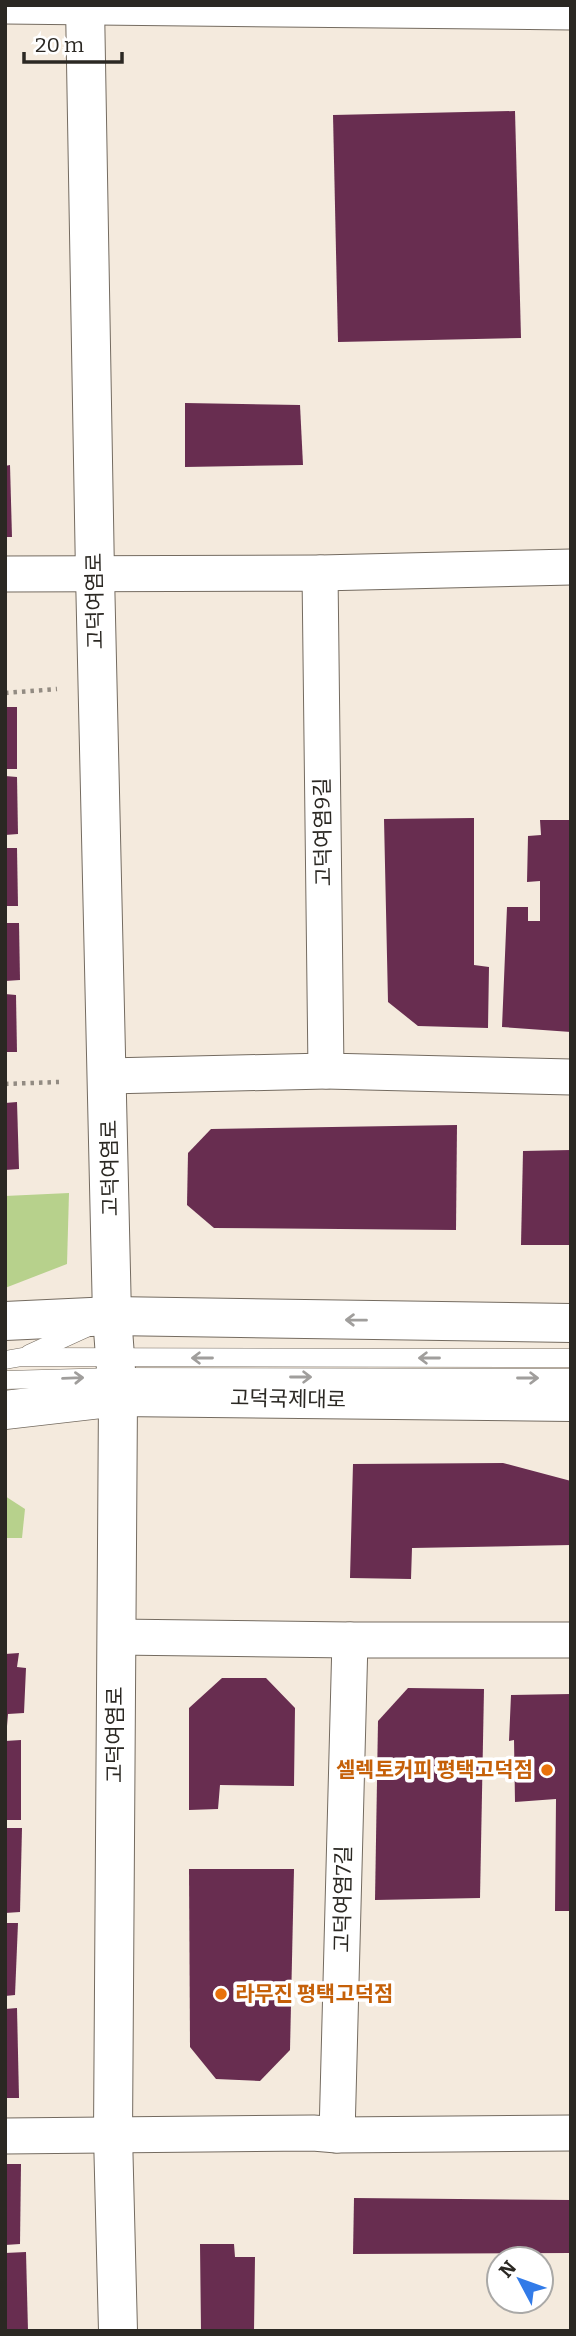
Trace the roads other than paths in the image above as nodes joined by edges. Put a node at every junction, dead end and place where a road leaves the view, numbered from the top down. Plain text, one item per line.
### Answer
1 (5, 6) edge
2 (85, 6) edge
3 (571, 12) edge
4 (571, 567) edge
5 (320, 573) junction
6 (5, 574) edge
7 (95, 575) junction
8 (326, 1071) junction
9 (108, 1076) junction
10 (571, 1077) edge
11 (113, 1316) junction
12 (5, 1321) edge
13 (571, 1323) edge
14 (14, 1358) edge
15 (571, 1358) edge
16 (117, 1377) junction
17 (571, 1378) edge
18 (5, 1380) edge
19 (571, 1402) edge
20 (5, 1410) edge
21 (116, 1637) junction
22 (349, 1640) junction
23 (571, 1640) edge
24 (571, 2133) edge
25 (113, 2135) junction
26 (337, 2135) junction
27 (5, 2136) edge
28 (118, 2331) edge

1 - 2 street
2 - 3 street
2 - 7 street, 고덕여염로
4 - 5 street
5 - 7 street
5 - 8 street, 고덕여염9길
6 - 7 street
7 - 9 street, 고덕여염로
8 - 9 street
8 - 10 street
9 - 11 street, 고덕여염로
11 - 12 street
13 -> 11 street
11 - 14 lane
11 - 16 street, 고덕여염로
14 - 16 lane
15 -> 16 lane
16 -> 17 lane
18 -> 16 lane
16 - 19 street, 고덕국제대로
16 - 20 street, 고덕국제대로
16 - 21 street, 고덕여염로
21 - 22 street
21 - 25 street, 고덕여염로
22 - 23 street
22 - 26 street, 고덕여염7길
24 - 26 street
25 - 26 street
25 - 27 street
25 - 28 street, 고덕여염로

